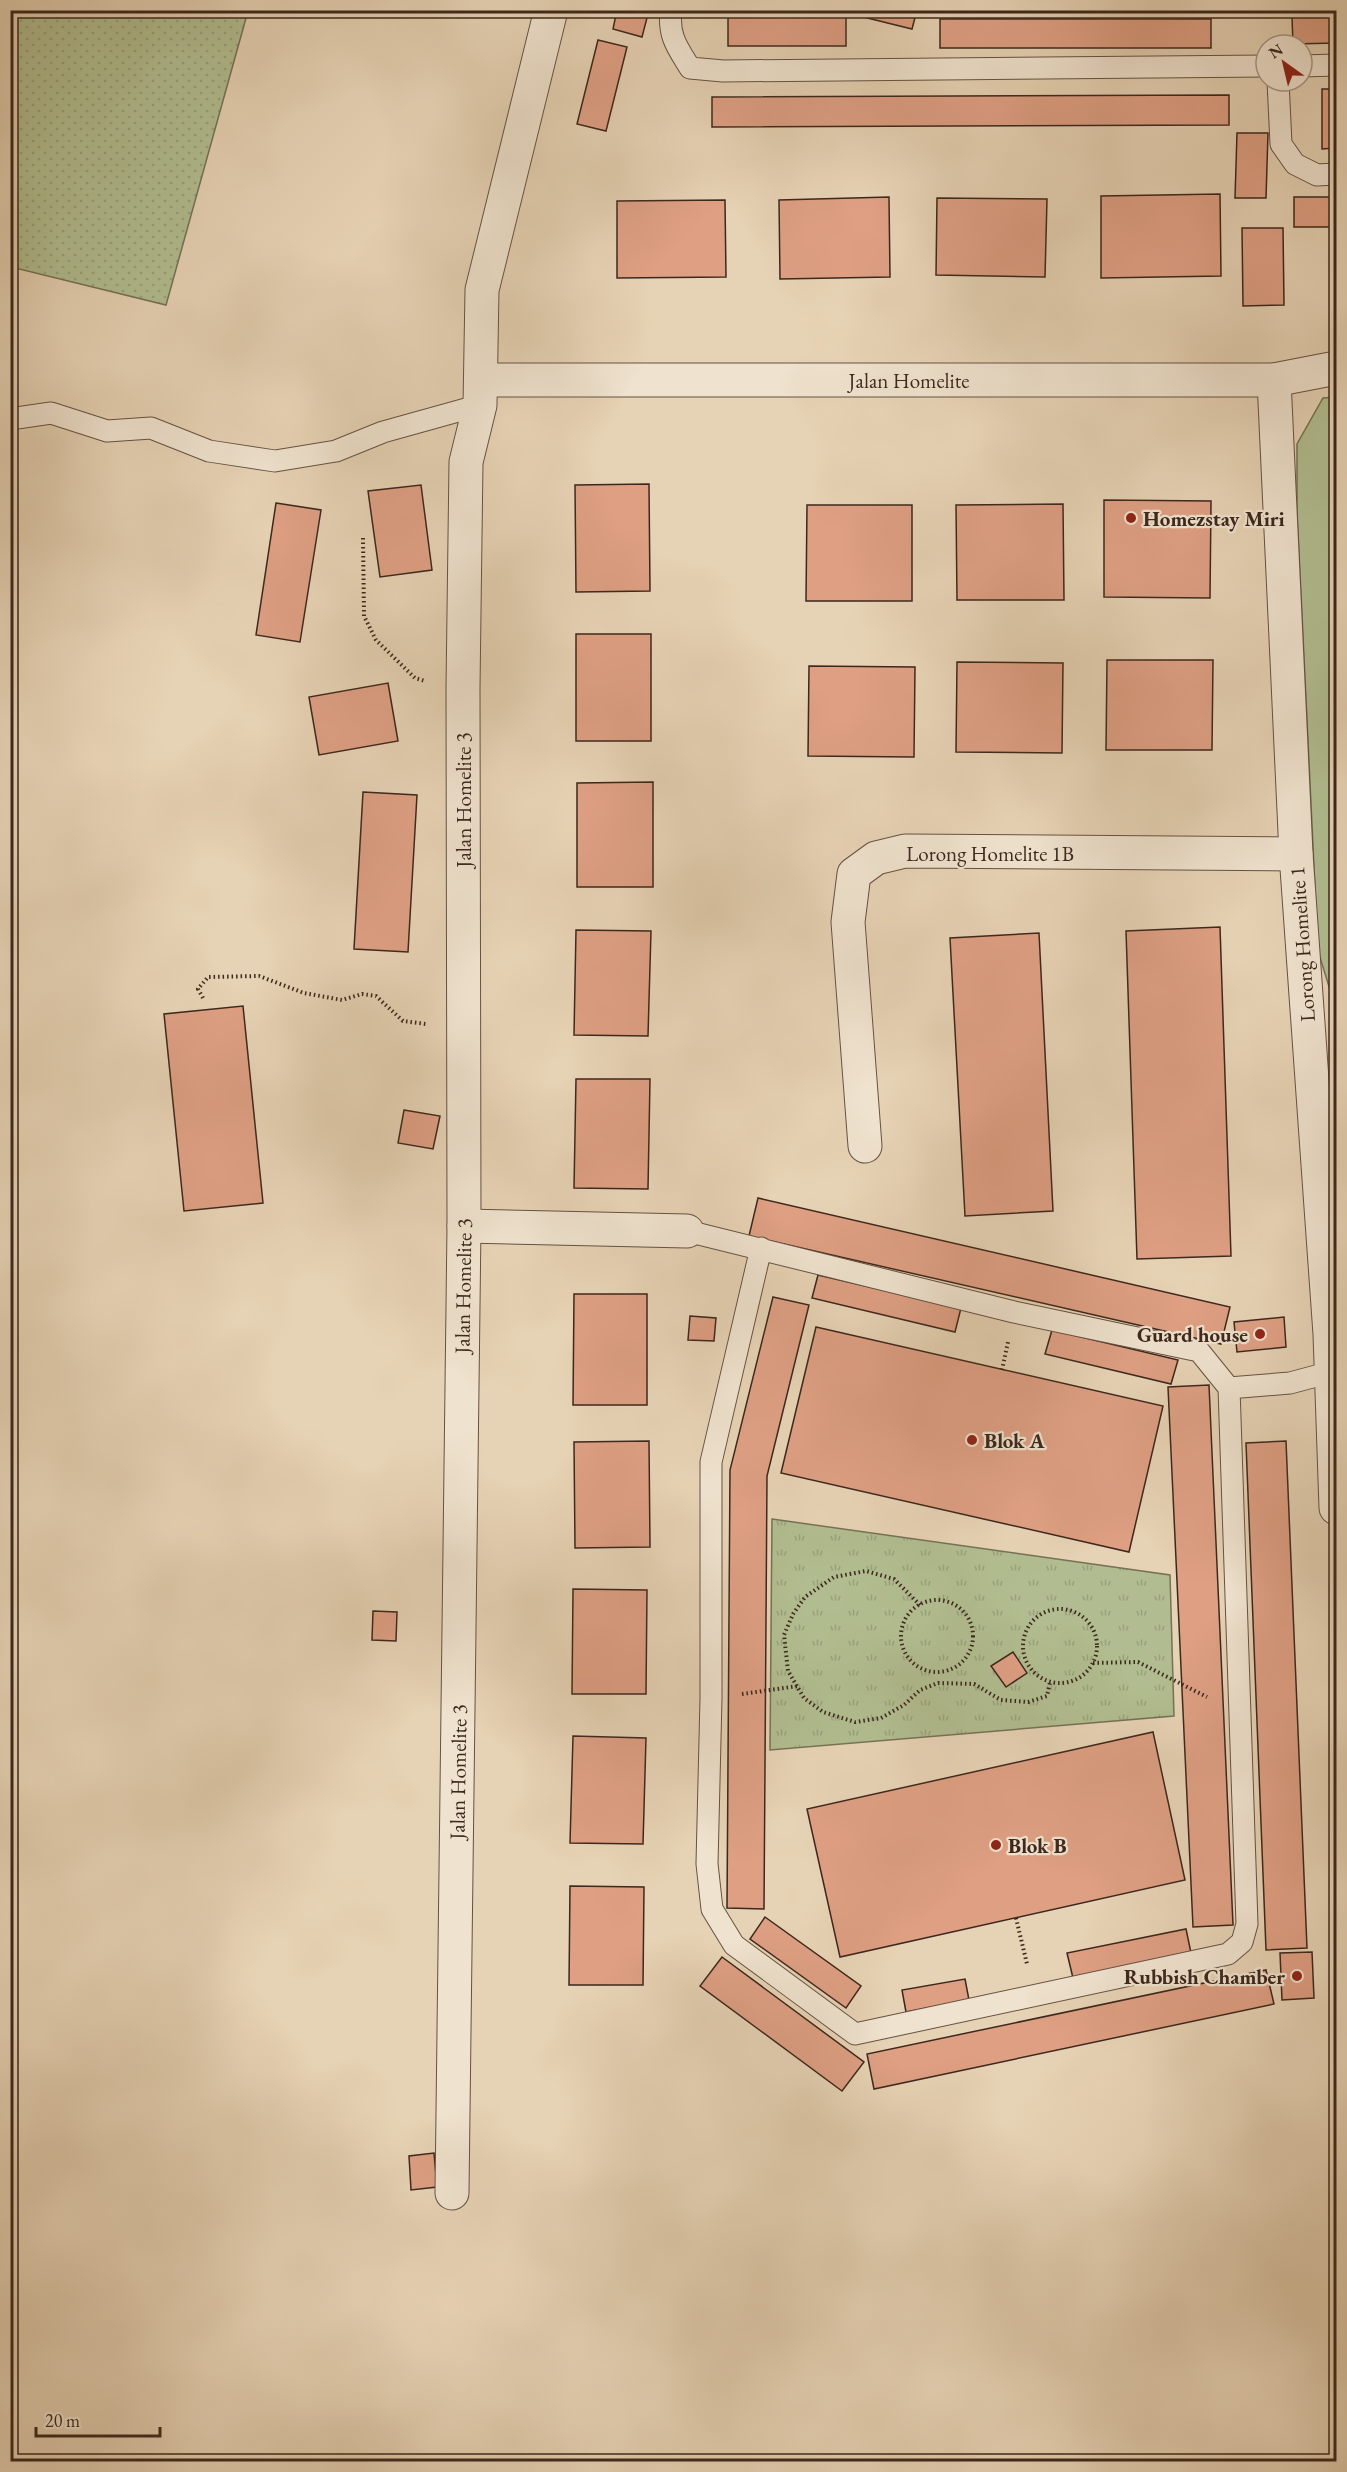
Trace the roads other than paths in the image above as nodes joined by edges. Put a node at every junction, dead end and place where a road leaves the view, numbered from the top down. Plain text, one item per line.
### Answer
1 (551, 10) edge
2 (671, 10) edge
3 (1336, 65) edge
4 (1254, 66) edge
5 (1314, 66) edge
6 (1279, 93) edge
7 (1336, 174) edge
8 (1336, 368) edge
9 (1274, 380) junction
10 (481, 393) junction
11 (10, 419) edge
12 (1296, 854) junction
13 (865, 1146) dead end
14 (464, 1226) junction
15 (687, 1231) joint
16 (761, 1248) junction
17 (1333, 1334) edge
18 (1331, 1372) junction
19 (1229, 1388) junction
20 (1336, 1508) edge
21 (452, 2193) dead end

1 - 10 street, Jalan Homelite 3
2 - 4 lane
3 - 5 lane
6 - 7 lane
8 - 9 street, Jalan Homelite
9 - 10 street, Jalan Homelite
9 - 12 street, Lorong Homelite 1
10 - 11 lane
10 - 14 street, Jalan Homelite 3
12 - 13 street, Lorong Homelite 1B
12 - 17 street, Lorong Homelite 1
14 - 15 street
14 - 21 street, Jalan Homelite 3
15 - 16 lane
16 - 19 lane
16 - 19 lane
17 - 18 street, Lorong Homelite 1
18 - 19 lane
18 - 20 street, Lorong Homelite 1

